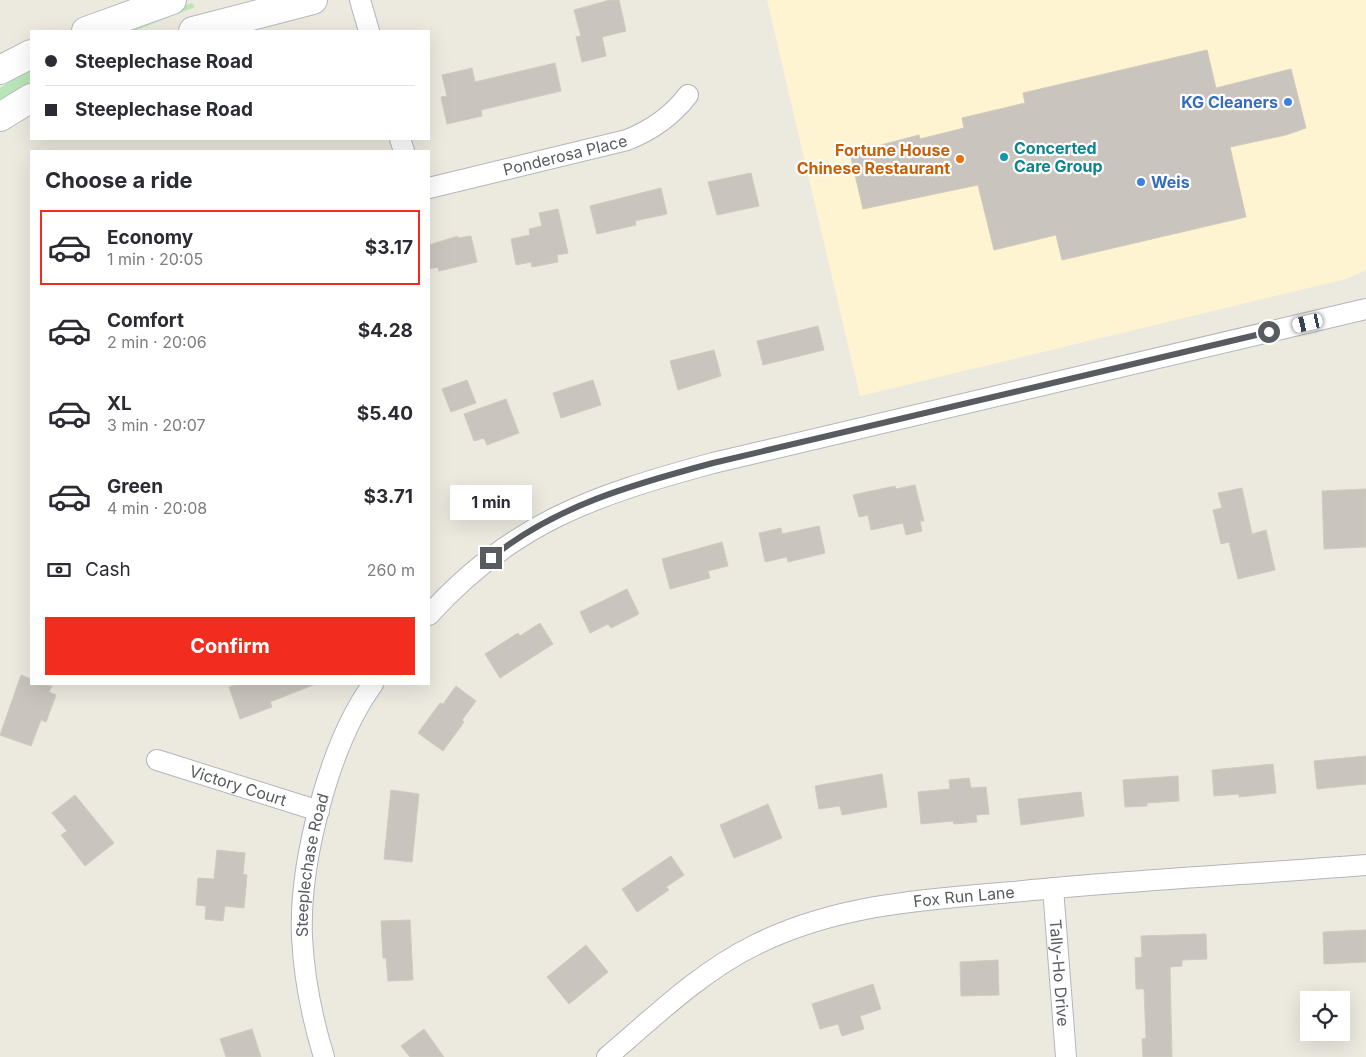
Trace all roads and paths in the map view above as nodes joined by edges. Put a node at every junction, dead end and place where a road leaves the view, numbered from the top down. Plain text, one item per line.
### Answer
1 (172, 0) edge
2 (312, 0) edge
3 (360, 0) edge
4 (89, 30) edge
5 (197, 30) edge
6 (369, 30) edge
7 (30, 55) edge
8 (0, 70) edge
9 (688, 95) dead end
10 (30, 99) edge
11 (0, 117) edge
12 (430, 188) edge
13 (1366, 309) edge
14 (430, 614) edge
15 (372, 685) edge
16 (157, 760) dead end
17 (319, 811) junction
18 (1366, 865) edge
19 (1053, 888) junction
20 (324, 1057) edge
21 (607, 1057) edge
22 (1066, 1057) edge

1 - 4 main road
2 - 5 main road
3 - 6 street
7 - 8 main road
9 - 12 street, Ponderosa Place
10 - 11 main road
13 - 14 street
15 - 17 street, Steeplechase Road
16 - 17 street, Victory Court
17 - 20 street, Steeplechase Road
18 - 19 street, Fox Run Lane
19 - 21 street, Fox Run Lane
19 - 22 street, Tally-Ho Drive

